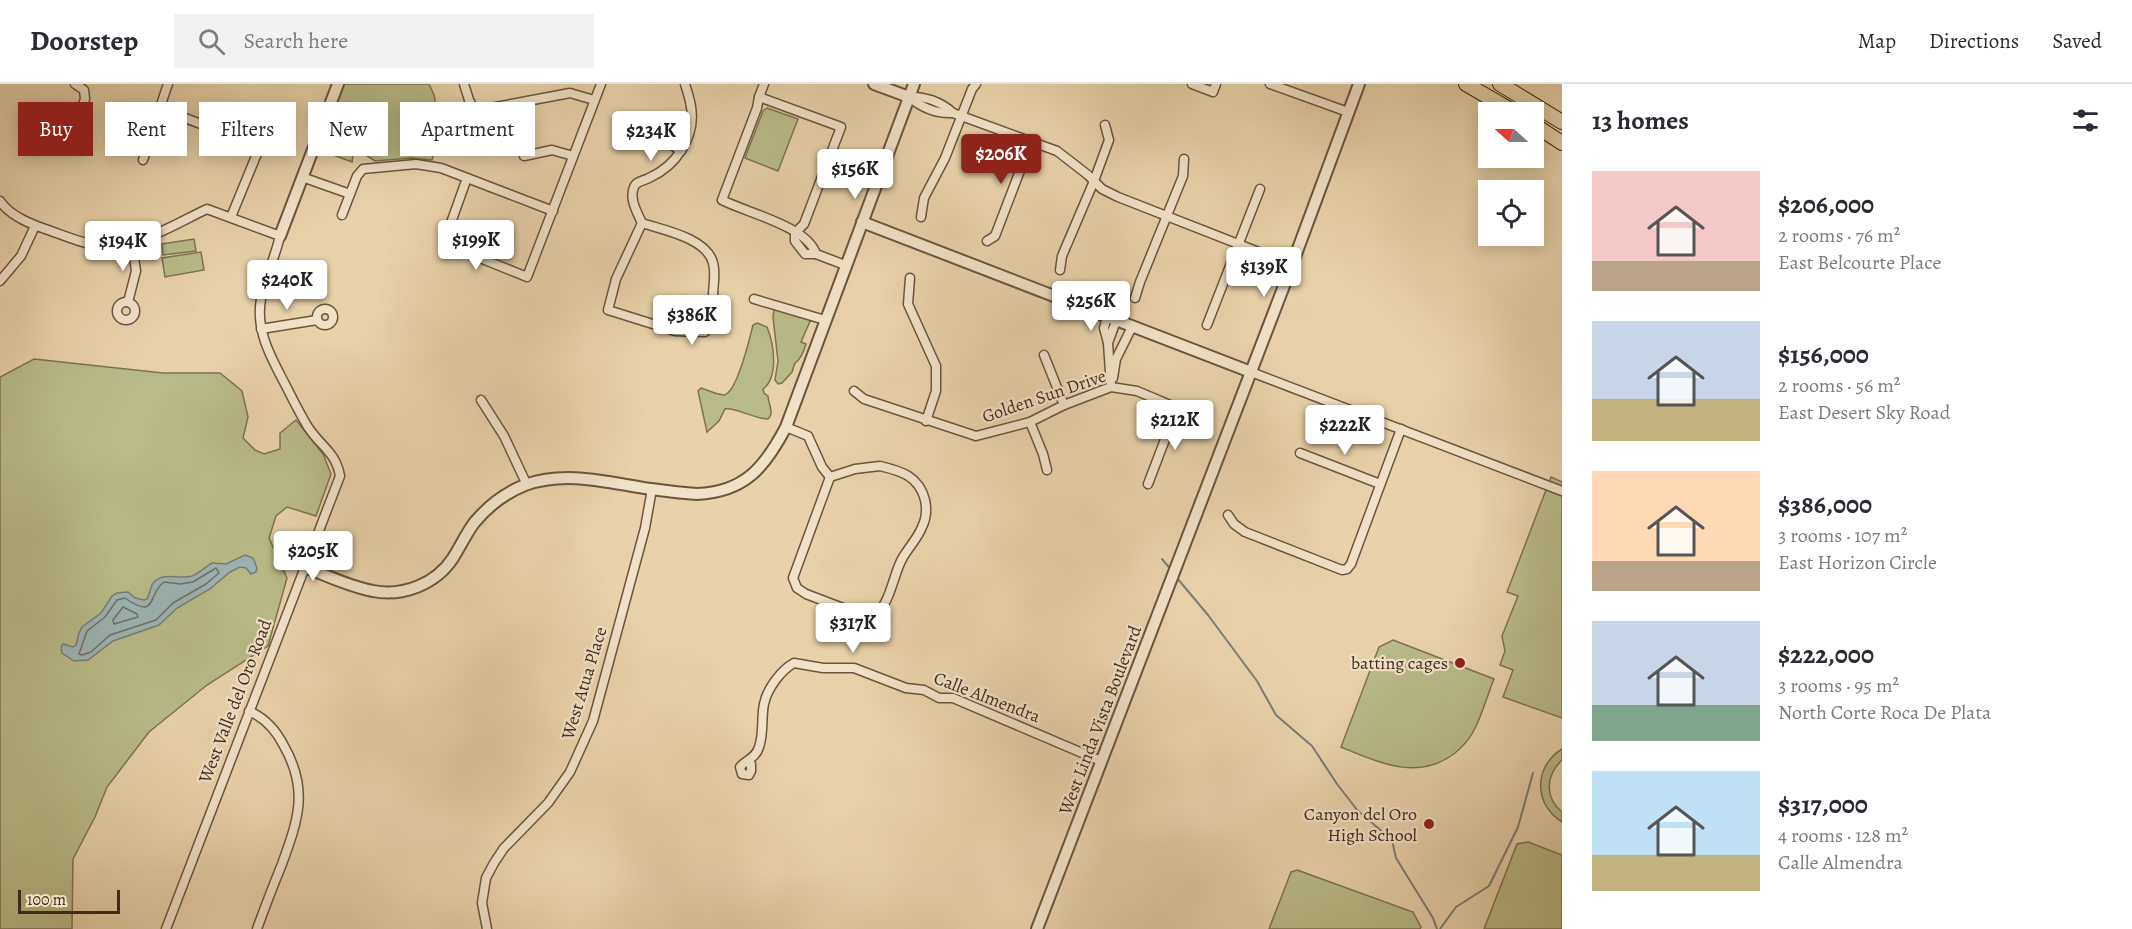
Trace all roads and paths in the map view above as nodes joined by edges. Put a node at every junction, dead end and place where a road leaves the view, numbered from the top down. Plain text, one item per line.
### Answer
1 (75, 84) edge
2 (168, 84) edge
3 (338, 84) edge
4 (464, 84) edge
5 (601, 84) edge
6 (685, 84) edge
7 (764, 84) edge
8 (874, 84) edge
9 (914, 84) edge
10 (976, 84) edge
11 (1192, 84) edge
12 (1216, 84) edge
13 (1270, 84) edge
14 (1359, 84) edge
15 (1466, 84) edge
16 (1500, 84) edge
17 (759, 97) junction
18 (909, 97) junction
19 (594, 100) junction
20 (84, 102) edge
21 (161, 102) edge
22 (1497, 102) edge
23 (1348, 112) junction
24 (962, 116) junction
25 (1562, 122) edge
26 (1105, 125) dead end
27 (1544, 131) edge
28 (640, 132) dead end
29 (1031, 142) junction
30 (1562, 143) edge
31 (681, 151) junction
32 (535, 154) edge
33 (144, 156) edge
34 (257, 156) edge
35 (573, 156) junction
36 (1184, 159) dead end
37 (143, 160) dead end
38 (302, 177) junction
39 (467, 178) junction
40 (1094, 181) junction
41 (1260, 189) dead end
42 (350, 194) junction
43 (0, 201) edge
44 (553, 211) junction
45 (342, 215) dead end
46 (1168, 216) junction
47 (231, 217) junction
48 (921, 217) dead end
49 (861, 222) junction
50 (642, 223) junction
51 (35, 226) junction
52 (795, 233) junction
53 (280, 236) junction
54 (987, 241) dead end
55 (132, 244) junction
56 (1239, 244) junction
57 (845, 265) junction
58 (1292, 265) junction
59 (1060, 270) dead end
60 (910, 278) dead end
61 (0, 281) edge
62 (1135, 298) dead end
63 (754, 299) dead end
64 (128, 302) dead end
65 (827, 316) junction
66 (1112, 319) junction
67 (317, 320) dead end
68 (1207, 325) dead end
69 (1132, 327) junction
70 (261, 329) junction
71 (1108, 343) junction
72 (1123, 343) junction
73 (1044, 355) dead end
74 (1251, 372) junction
75 (1111, 387) junction
76 (854, 391) dead end
77 (481, 400) dead end
78 (1064, 405) junction
79 (926, 421) junction
80 (1030, 422) junction
81 (786, 427) junction
82 (1401, 429) junction
83 (1300, 453) dead end
84 (1047, 470) dead end
85 (830, 477) junction
86 (1380, 483) junction
87 (1148, 484) dead end
88 (527, 485) junction
89 (652, 489) junction
90 (1562, 491) edge
91 (1228, 515) dead end
92 (304, 567) junction
93 (249, 711) junction
94 (1101, 761) junction
95 (749, 762) dead end
96 (166, 929) edge
97 (257, 929) edge
98 (487, 929) edge
99 (1037, 929) edge

1 - 20 street
2 - 21 street
3 - 38 street, West Valle del Oro Road
4 - 19 street
5 - 19 street
6 - 31 street
7 - 17 street
8 - 18 street
9 - 18 street
10 - 24 street
11 - 12 street
13 - 23 street
14 - 23 street, West Linda Vista Boulevard
15 - 22 highway
16 - 25 highway
17 - 52 street
17 - 52 street
18 - 24 street
18 - 49 street
19 - 35 street
23 - 58 street, West Linda Vista Boulevard
24 - 29 street
24 - 48 street
26 - 40 street
27 - 30 highway
28 - 31 street
29 - 40 street
29 - 54 street
31 - 50 street
32 - 35 street
33 - 37 street
34 - 47 street
35 - 44 street
36 - 46 street
38 - 42 street
38 - 53 street, West Valle del Oro Road
39 - 42 street
39 - 44 street
39 - 44 street
40 - 46 street
40 - 59 street
41 - 56 street
42 - 45 street
43 - 51 street
46 - 56 street
46 - 62 street
47 - 53 street
47 - 55 street
49 - 57 street
49 - 66 street
50 - 50 street
51 - 55 street
51 - 61 street
52 - 57 street
53 - 70 street, West Valle del Oro Road
55 - 64 street
56 - 58 street
56 - 68 street
57 - 65 street
58 - 74 street, West Linda Vista Boulevard
60 - 79 street
63 - 65 street
65 - 81 street
66 - 69 street
66 - 71 street
67 - 70 street
69 - 72 street
69 - 74 street
70 - 92 street, West Valle del Oro Road
71 - 72 street
71 - 75 street
72 - 75 street
73 - 78 street
74 - 82 street
74 - 94 street, West Linda Vista Boulevard
75 - 78 street, Golden Sun Drive
75 - 87 street, Golden Sun Drive
76 - 79 street, Golden Sun Drive
77 - 88 street
78 - 80 street, Golden Sun Drive
79 - 80 street, Golden Sun Drive
80 - 84 street
81 - 85 street
81 - 89 street
82 - 86 street
82 - 90 street
83 - 86 street
85 - 85 street
86 - 91 street
88 - 89 street
88 - 92 street
89 - 98 street, West Atua Place
92 - 93 street, West Valle del Oro Road
93 - 96 street, West Valle del Oro Road
93 - 97 street
94 - 95 street, Calle Almendra
94 - 99 street, West Linda Vista Boulevard

